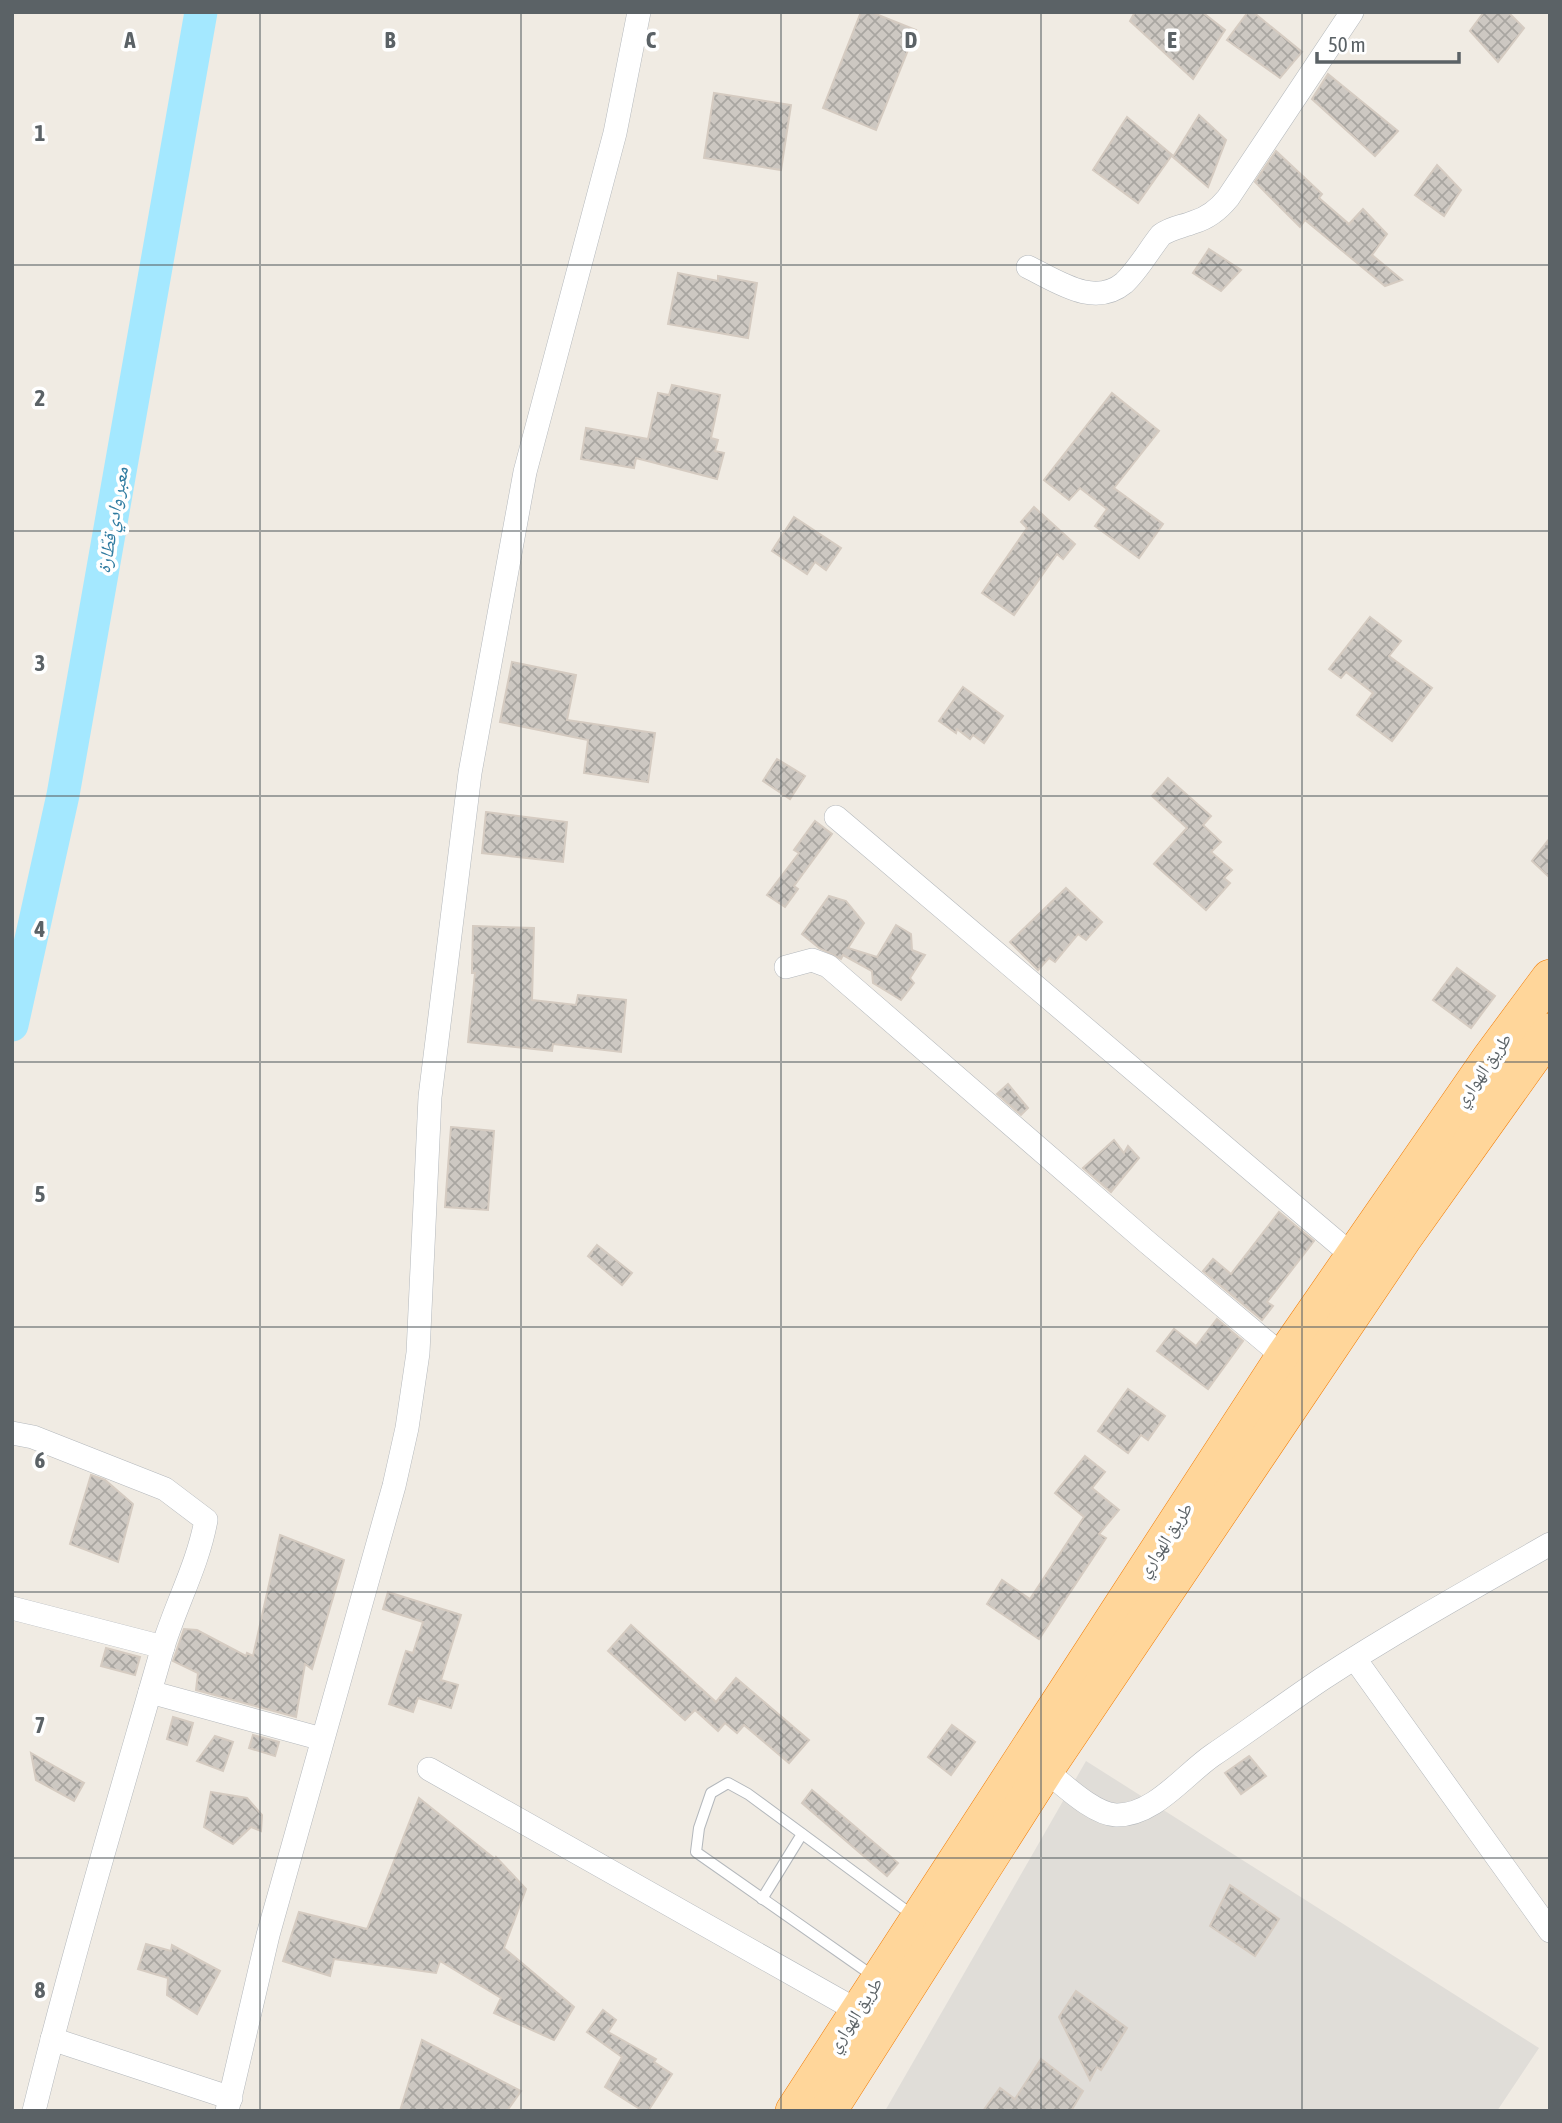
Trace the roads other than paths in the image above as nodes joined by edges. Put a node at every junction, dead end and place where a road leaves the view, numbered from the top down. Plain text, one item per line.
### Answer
1 (639, 12) edge
2 (1352, 12) edge
3 (1028, 267) dead end
4 (836, 817) dead end
5 (786, 967) dead end
6 (1550, 978) edge
7 (1550, 1031) edge
8 (1353, 1256) junction
9 (1284, 1357) junction
10 (12, 1433) edge
11 (1550, 1544) edge
12 (12, 1608) edge
13 (163, 1647) junction
14 (1354, 1659) junction
15 (150, 1692) junction
16 (322, 1739) junction
17 (429, 1769) dead end
18 (1045, 1770) junction
19 (802, 1834) junction
20 (762, 1899) junction
21 (918, 1919) junction
22 (1550, 1931) edge
23 (878, 1979) junction
24 (858, 2011) junction
25 (52, 2039) junction
26 (229, 2104) edge
27 (34, 2111) edge
28 (794, 2111) edge
29 (828, 2111) edge

1 - 16 street
2 - 3 street
4 - 8 street
5 - 9 street
6 - 8 highway, طريق الهواري
7 - 18 highway, طريق الهواري
8 - 9 highway, طريق الهواري
9 - 21 highway, طريق الهواري
10 - 13 street
11 - 14 street
12 - 13 street
13 - 15 street
14 - 18 street
14 - 22 street
15 - 16 street
15 - 25 street
16 - 26 street
17 - 24 street
18 - 29 highway, طريق الهواري
19 - 20 lane
19 - 20 lane
19 - 21 lane
20 - 23 lane
21 - 23 highway, طريق الهواري
23 - 24 highway, طريق الهواري
24 - 28 highway, طريق الهواري
25 - 26 street
25 - 27 street

